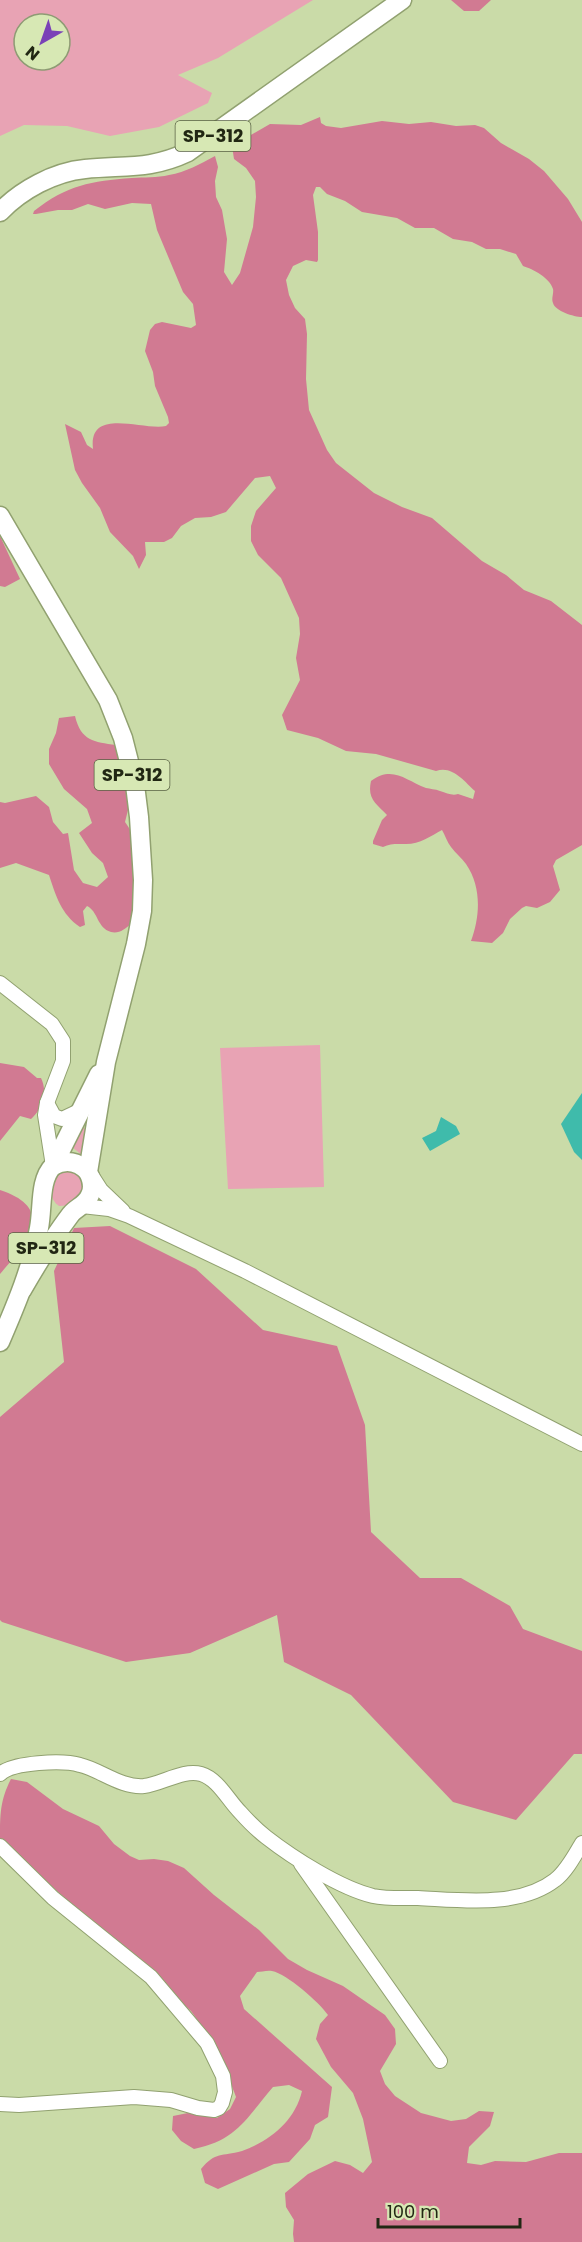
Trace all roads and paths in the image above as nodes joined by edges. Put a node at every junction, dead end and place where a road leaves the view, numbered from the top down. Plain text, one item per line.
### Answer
1 (402, 0) edge
2 (0, 212) edge
3 (0, 516) edge
4 (0, 983) edge
5 (106, 1062) junction
6 (47, 1103) junction
7 (81, 1110) junction
8 (53, 1166) junction
9 (88, 1172) junction
10 (44, 1191) junction
11 (78, 1208) junction
12 (129, 1216) junction
13 (22, 1290) junction
14 (0, 1342) edge
15 (582, 1444) edge
16 (0, 1774) edge
17 (582, 1843) edge
18 (0, 1846) edge
19 (298, 1860) junction
20 (440, 2061) dead end
21 (0, 2104) edge

1 - 2 main road, SP-312
3 - 5 main road, SP-312
4 - 6 street
5 - 7 main road, SP-312
5 - 9 main road, SP-312
6 - 7 street
6 - 8 street
7 - 8 main road, SP-312
8 - 9 main road
8 - 10 main road, SP-312
9 - 11 main road, SP-312
9 - 12 street
10 - 11 main road
10 - 13 main road, SP-312
11 - 12 street
11 - 13 main road, SP-312
12 - 15 street
13 - 14 main road, SP-312
16 - 19 street
17 - 19 street
18 - 21 street
19 - 20 street

